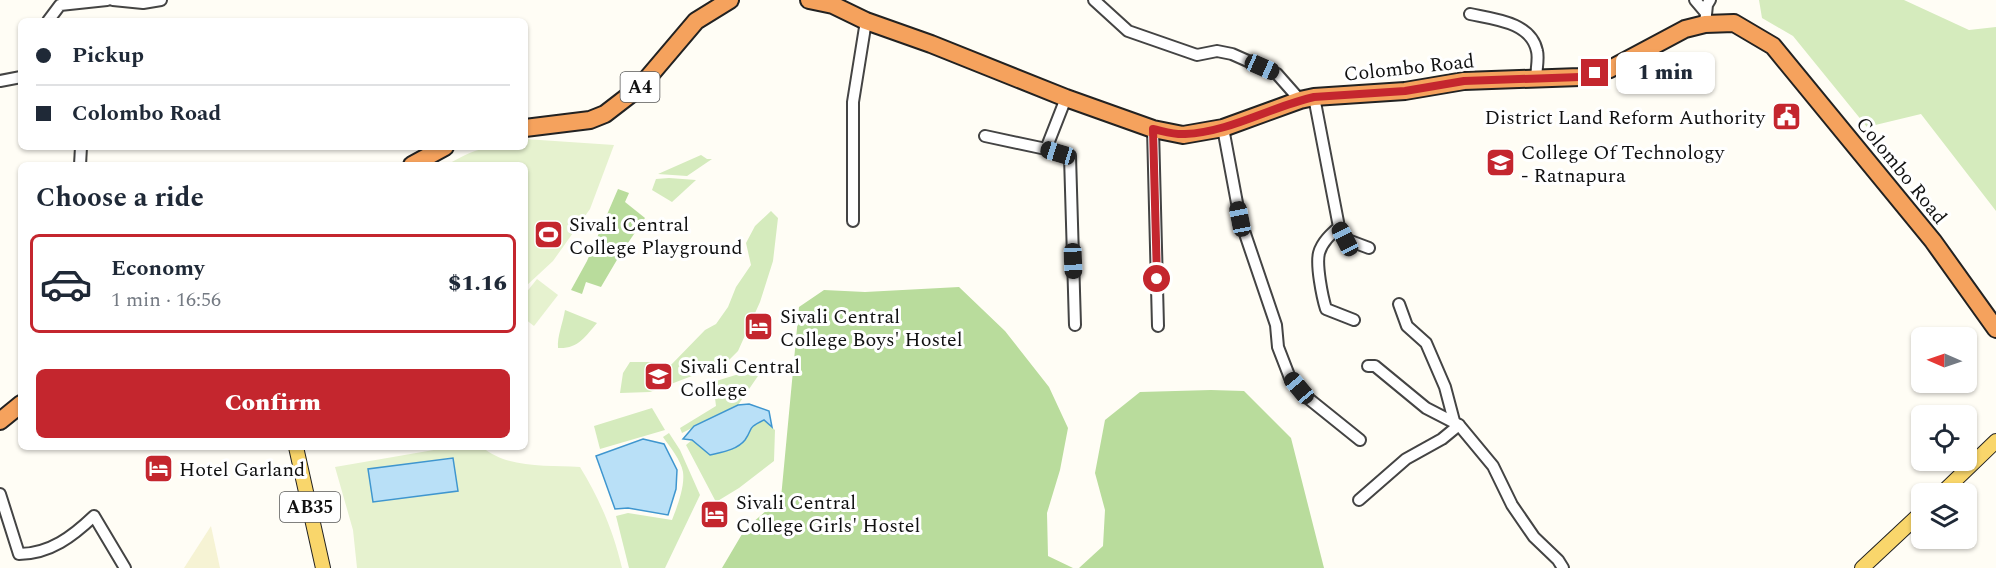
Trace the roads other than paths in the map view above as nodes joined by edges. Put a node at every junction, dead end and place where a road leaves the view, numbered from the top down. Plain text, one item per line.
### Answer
1 (107, 0) edge
2 (113, 0) edge
3 (161, 0) edge
4 (730, 0) edge
5 (809, 0) edge
6 (1094, 0) edge
7 (1695, 0) edge
8 (1710, 0) edge
9 (1470, 14) dead end
10 (50, 18) edge
11 (1705, 19) junction
12 (866, 21) junction
13 (18, 78) edge
14 (1536, 79) junction
15 (0, 81) edge
16 (1066, 98) junction
17 (1307, 99) junction
18 (528, 128) edge
19 (1222, 128) junction
20 (1153, 129) junction
21 (985, 136) dead end
22 (1046, 149) junction
23 (440, 150) edge
24 (418, 162) edge
25 (853, 221) dead end
26 (1339, 227) junction
27 (1369, 248) dead end
28 (1399, 304) dead end
29 (1354, 320) dead end
30 (1075, 325) dead end
31 (1158, 326) dead end
32 (1996, 329) edge
33 (1368, 366) dead end
34 (18, 406) edge
35 (0, 421) edge
36 (1457, 423) junction
37 (1360, 440) dead end
38 (1995, 441) edge
39 (297, 450) edge
40 (1952, 483) edge
41 (0, 494) edge
42 (1359, 500) dead end
43 (1911, 522) edge
44 (125, 568) edge
45 (323, 568) edge
46 (1563, 568) edge
47 (1862, 568) edge

1 - 10 street
2 - 3 street
4 - 18 highway, A4
5 - 12 highway, Colombo Road
6 - 17 street
7 - 11 street
8 - 11 street
9 - 14 street
11 - 14 highway, Colombo Road
11 - 32 highway, Colombo Road
12 - 16 highway, Colombo Road
12 - 25 street
13 - 15 street
14 - 17 highway, Colombo Road
16 - 20 highway, Colombo Road
16 - 22 street
17 - 19 highway, Colombo Road
17 - 26 street
19 - 20 highway, Colombo Road
19 - 37 street
20 - 31 street
21 - 22 street
22 - 30 street
23 - 24 highway
26 - 27 street
26 - 29 street
28 - 36 street
33 - 36 street
34 - 35 highway
36 - 42 street
36 - 46 street
38 - 40 main road
39 - 45 main road, AB35
41 - 44 street
43 - 47 main road

